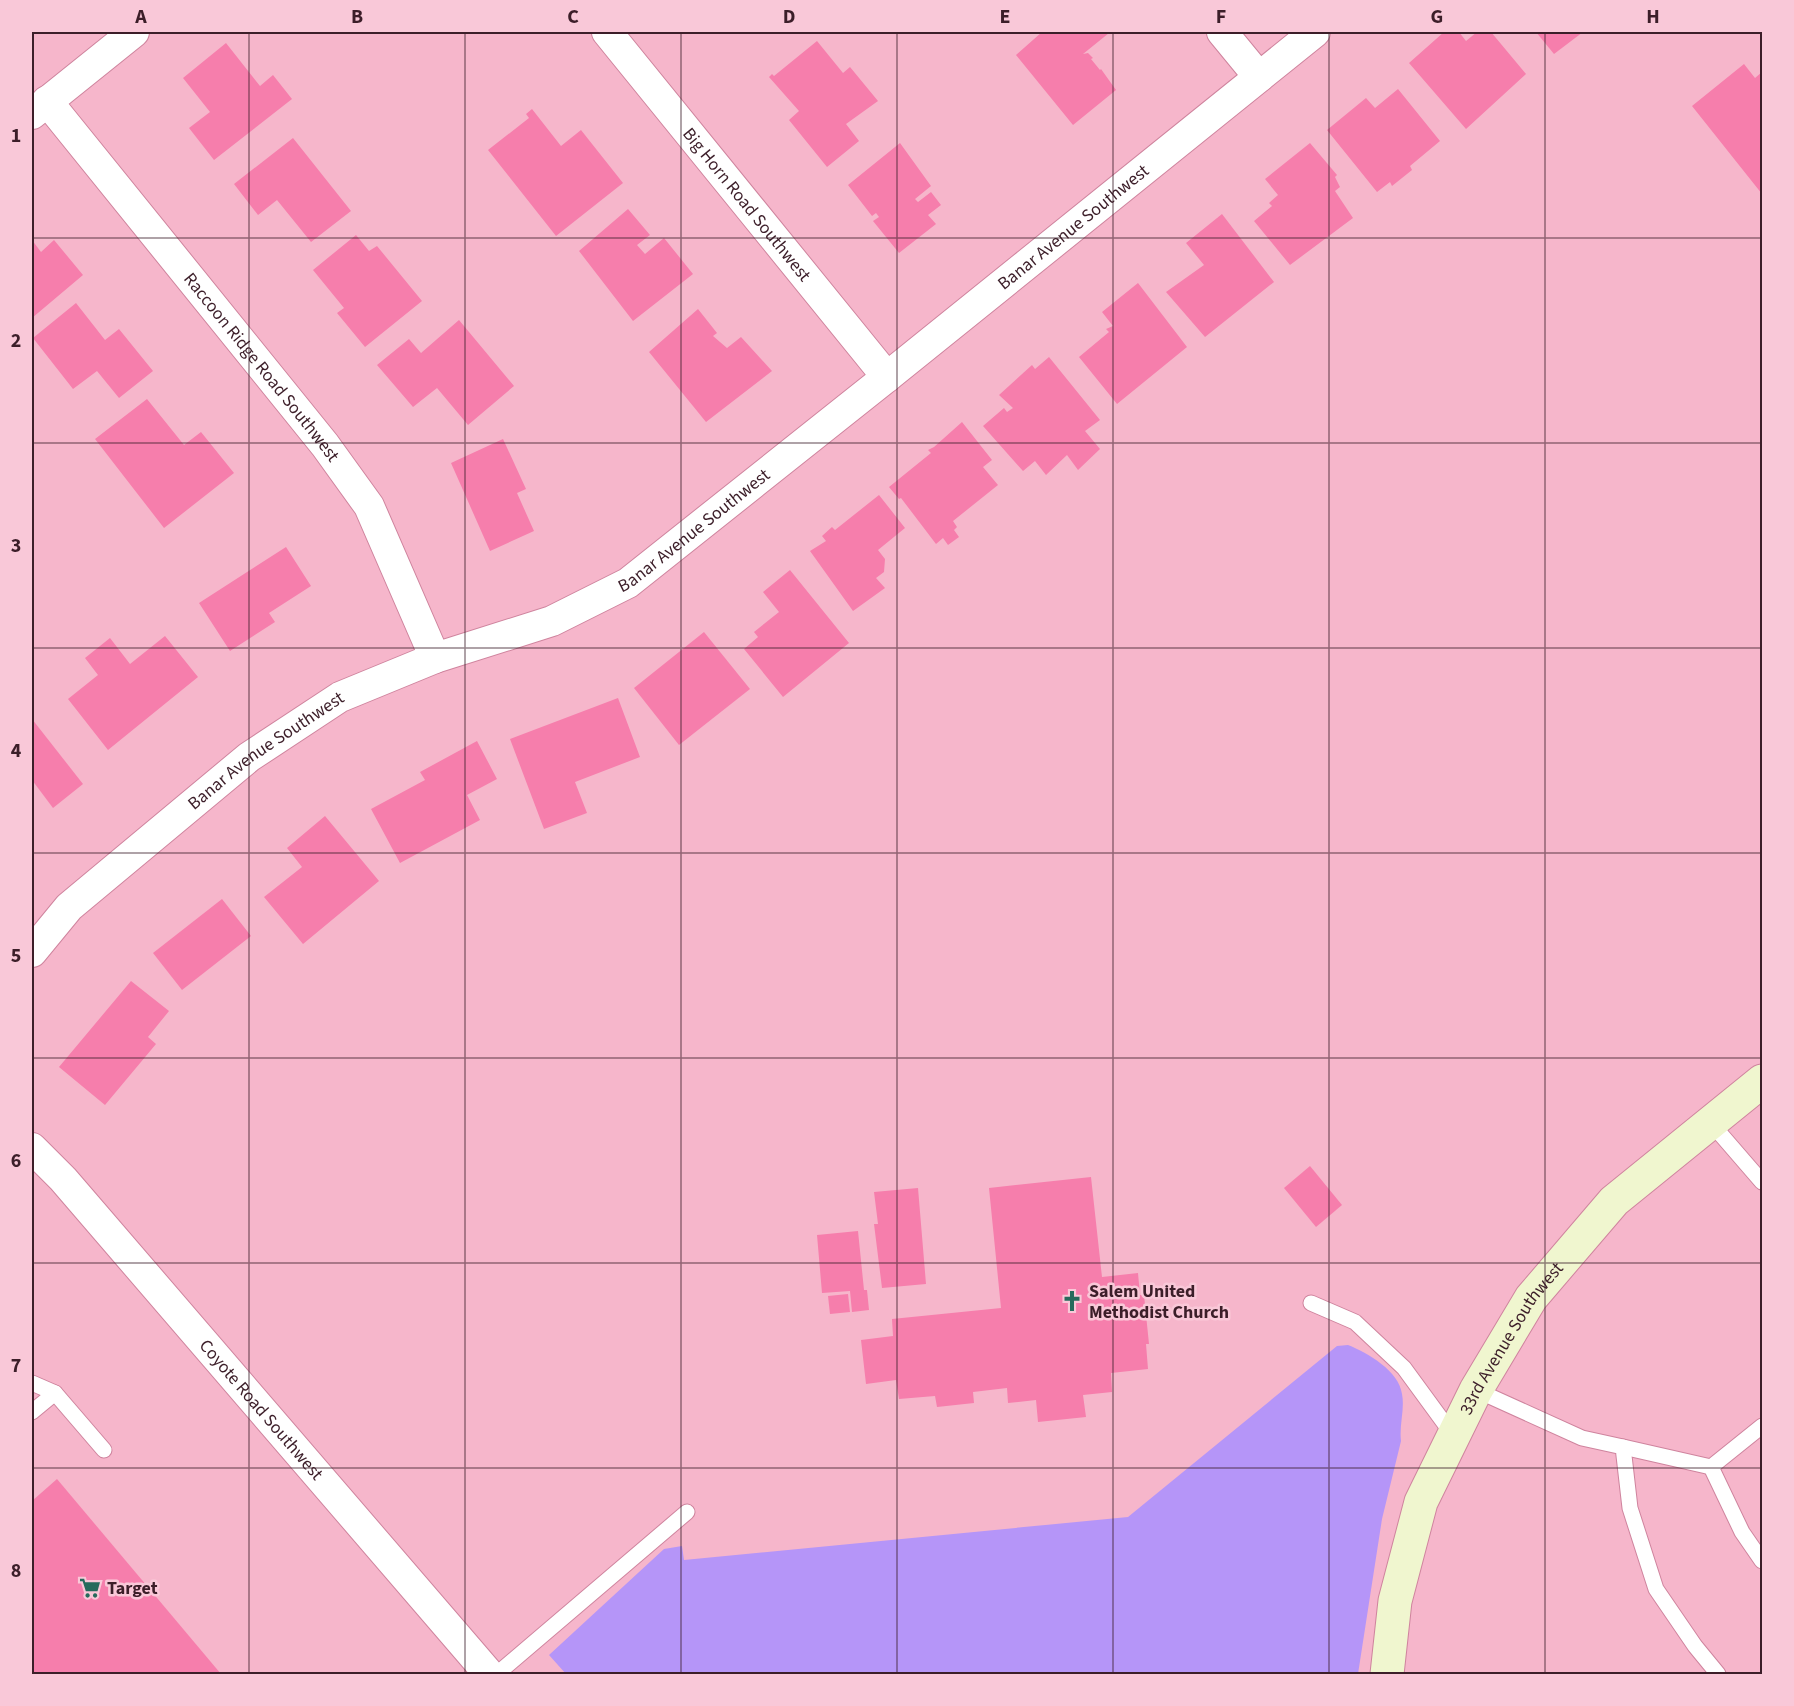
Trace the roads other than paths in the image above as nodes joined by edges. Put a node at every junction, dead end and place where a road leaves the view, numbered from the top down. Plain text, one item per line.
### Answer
1 (134, 32) edge
2 (607, 32) edge
3 (1222, 32) edge
4 (1315, 32) edge
5 (1259, 77) junction
6 (39, 108) edge
7 (887, 377) junction
8 (435, 658) junction
9 (32, 952) edge
10 (1762, 1082) edge
11 (1711, 1123) junction
12 (32, 1148) edge
13 (1762, 1182) edge
14 (1311, 1304) dead end
15 (32, 1383) edge
16 (1476, 1390) junction
17 (55, 1393) junction
18 (32, 1412) edge
19 (1762, 1426) edge
20 (1453, 1435) junction
21 (1623, 1447) junction
22 (104, 1450) dead end
23 (1711, 1467) junction
24 (687, 1512) dead end
25 (1762, 1561) edge
26 (489, 1674) edge
27 (497, 1674) edge
28 (1387, 1674) edge
29 (1718, 1674) edge

1 - 6 street
2 - 7 street, Big Horn Road Southwest
3 - 5 street
4 - 5 street, Banar Avenue Southwest
5 - 7 street, Banar Avenue Southwest
6 - 8 street, Raccoon Ridge Road Southwest
7 - 8 street, Banar Avenue Southwest
8 - 9 street, Banar Avenue Southwest
10 - 11 street, 33rd Avenue Southwest
11 - 13 lane
11 - 16 street, 33rd Avenue Southwest
12 - 26 street, Coyote Road Southwest
14 - 20 lane
15 - 17 lane
16 - 20 street, 33rd Avenue Southwest
16 - 21 lane
17 - 18 lane
17 - 22 lane
19 - 23 lane
20 - 28 street, 33rd Avenue Southwest
21 - 23 lane
21 - 29 lane
23 - 25 lane
24 - 27 lane

